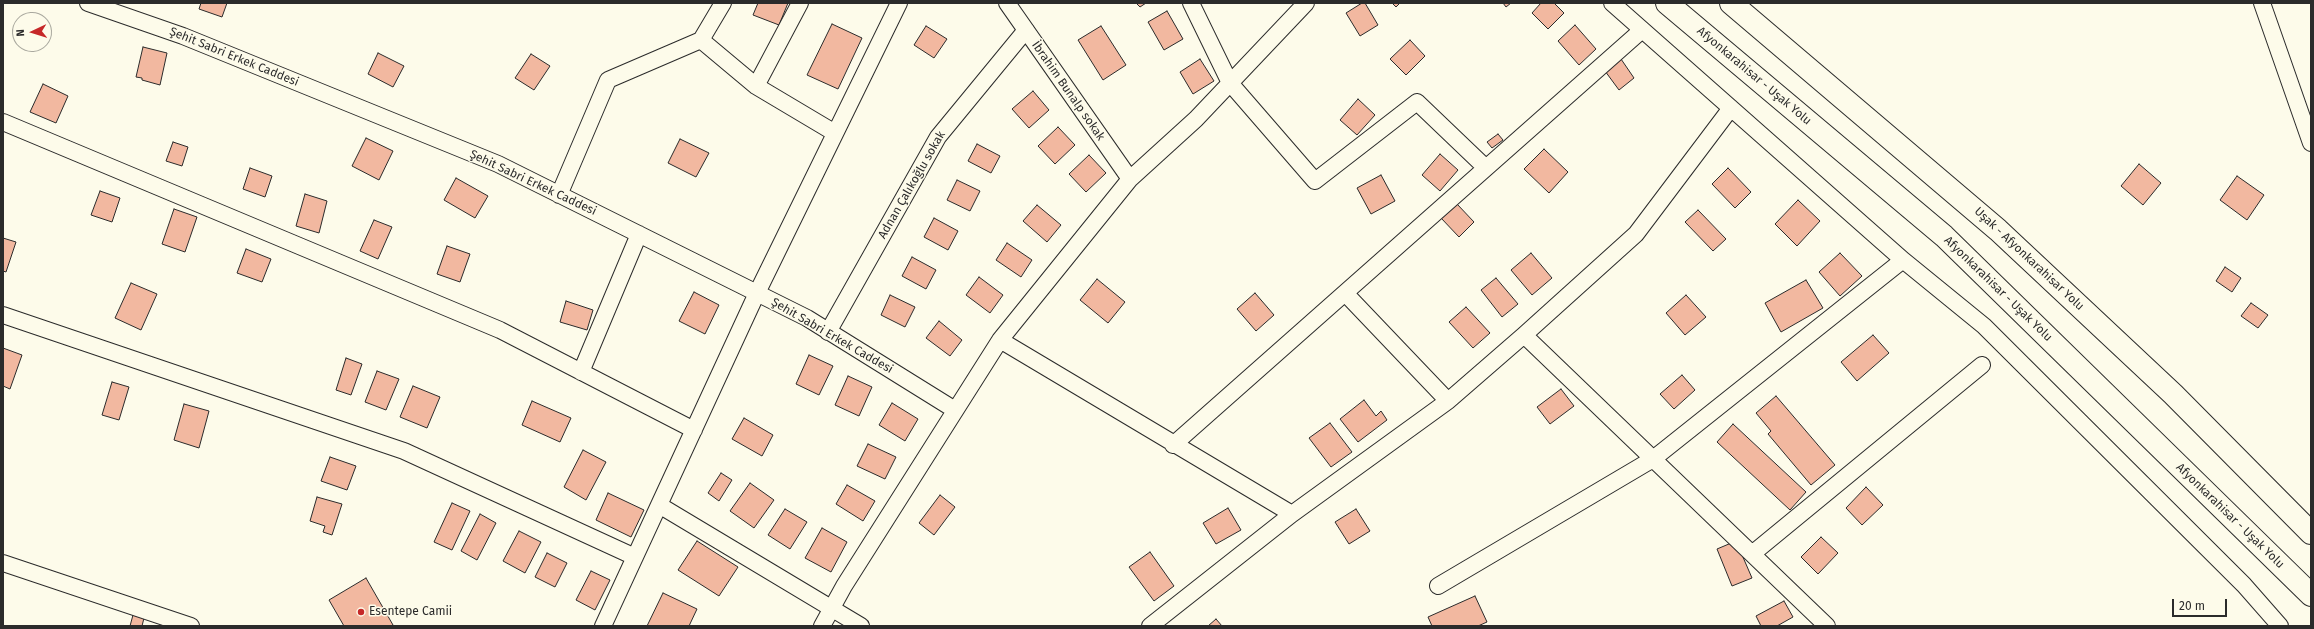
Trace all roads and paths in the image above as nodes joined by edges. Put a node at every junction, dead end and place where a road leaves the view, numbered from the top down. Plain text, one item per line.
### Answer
1 (88, 3) edge
2 (723, 3) edge
3 (800, 3) edge
4 (899, 3) edge
5 (1007, 3) edge
6 (1191, 3) edge
7 (1306, 3) edge
8 (1612, 3) edge
9 (1667, 3) edge
10 (1731, 3) edge
11 (2262, 3) edge
12 (1026, 30) junction
13 (1642, 30) junction
14 (701, 40) junction
15 (1230, 83) junction
16 (756, 86) junction
17 (1731, 108) junction
18 (3, 122) edge
19 (835, 133) junction
20 (2311, 143) edge
21 (1486, 168) junction
22 (1130, 179) junction
23 (559, 195) junction
24 (639, 234) junction
25 (1903, 260) junction
26 (757, 293) junction
27 (1345, 293) junction
28 (3, 314) edge
29 (828, 332) junction
30 (1524, 335) junction
31 (1000, 340) junction
32 (1982, 364) dead end
33 (581, 372) junction
34 (1448, 401) junction
35 (955, 410) junction
36 (694, 430) junction
37 (1173, 445) junction
38 (1653, 459) junction
39 (659, 506) junction
40 (1292, 514) junction
41 (2311, 533) edge
42 (1752, 554) junction
43 (635, 558) junction
44 (3, 563) edge
45 (1438, 586) dead end
46 (2311, 595) edge
47 (832, 607) junction
48 (191, 626) edge
49 (603, 626) edge
50 (822, 626) edge
51 (861, 626) edge
52 (1150, 626) edge
53 (1827, 626) edge
54 (2280, 626) edge

1 - 23 street, Şehit Sabri Erkek Caddesi
2 - 14 street
3 - 16 street
4 - 19 street
5 - 12 street, İbrahim Bunalp sokak
6 - 15 street
7 - 15 street
8 - 13 street
9 - 46 highway, Afyonkarahisar - Uşak Yolu
10 - 41 highway, Uşak - Afyonkarahisar Yolu
11 - 20 street
12 - 22 street, İbrahim Bunalp sokak
12 - 29 street, Adnan Çalıkoğlu sokak
13 - 17 street
13 - 21 street
14 - 16 street
14 - 23 street
15 - 21 street
15 - 22 street
16 - 19 street
17 - 25 street
17 - 30 street
18 - 33 street
19 - 26 street
21 - 27 street
22 - 31 street
23 - 24 street, Şehit Sabri Erkek Caddesi
24 - 26 street, Şehit Sabri Erkek Caddesi
24 - 33 street
25 - 38 street
25 - 54 street
26 - 29 street, Şehit Sabri Erkek Caddesi
26 - 36 street
27 - 34 street
27 - 37 street
28 - 43 street
29 - 35 street, Şehit Sabri Erkek Caddesi
30 - 34 street
30 - 38 street
31 - 35 street
31 - 37 street
32 - 42 street
33 - 36 street
34 - 40 street
35 - 47 street
36 - 39 street
37 - 40 street
38 - 42 street
38 - 45 street
39 - 43 street
39 - 47 street
40 - 52 street
42 - 53 street
43 - 49 street
44 - 48 street
47 - 50 street
47 - 51 street

